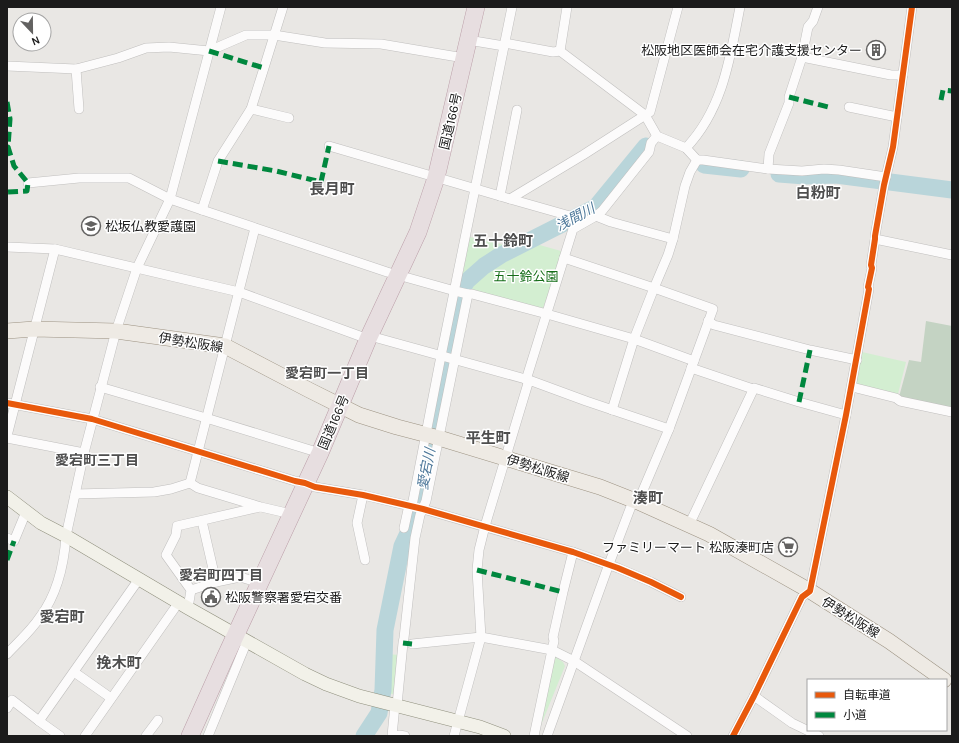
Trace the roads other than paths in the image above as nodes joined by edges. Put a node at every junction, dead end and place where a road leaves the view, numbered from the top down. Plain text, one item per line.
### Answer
1 (221, 7) edge
2 (283, 7) edge
3 (476, 7) edge
4 (512, 7) edge
5 (567, 7) edge
6 (678, 7) edge
7 (740, 7) edge
8 (818, 7) edge
9 (912, 7) edge
10 (274, 35) junction
11 (468, 40) junction
12 (504, 45) junction
13 (209, 51) junction
14 (560, 51) junction
15 (802, 57) junction
16 (464, 58) junction
17 (7, 66) edge
18 (76, 68) junction
19 (903, 75) junction
20 (849, 107) dead end
21 (80, 109) dead end
22 (251, 109) junction
23 (517, 110) dead end
24 (645, 115) junction
25 (897, 116) junction
26 (289, 118) dead end
27 (657, 136) junction
28 (329, 146) dead end
29 (686, 148) junction
30 (697, 160) junction
31 (768, 169) junction
32 (436, 178) junction
33 (885, 180) junction
34 (28, 183) dead end
35 (475, 189) junction
36 (500, 196) junction
37 (170, 199) junction
38 (510, 199) junction
39 (202, 210) junction
40 (596, 216) junction
41 (582, 223) junction
42 (255, 228) junction
43 (673, 239) junction
44 (876, 239) junction
45 (7, 247) edge
46 (55, 248) junction
47 (952, 255) edge
48 (564, 258) junction
49 (138, 268) junction
50 (397, 275) junction
51 (654, 288) junction
52 (456, 291) junction
53 (238, 292) junction
54 (468, 294) junction
55 (547, 314) junction
56 (708, 321) junction
57 (34, 329) junction
58 (7, 331) edge
59 (116, 331) junction
60 (369, 338) junction
61 (634, 338) junction
62 (225, 346) junction
63 (441, 356) junction
64 (454, 360) junction
65 (857, 360) junction
66 (693, 364) junction
67 (528, 380) junction
68 (100, 387) junction
69 (852, 387) junction
70 (753, 389) junction
71 (11, 404) edge
72 (340, 406) junction
73 (612, 410) junction
74 (952, 412) edge
75 (846, 415) junction
76 (206, 418) junction
77 (92, 419) junction
78 (669, 429) junction
79 (432, 436) junction
80 (7, 437) edge
81 (198, 451) junction
82 (320, 452) junction
83 (84, 453) junction
84 (505, 459) junction
85 (190, 483) junction
86 (305, 483) junction
87 (75, 494) junction
88 (362, 496) junction
89 (7, 497) edge
90 (636, 501) junction
91 (261, 507) junction
92 (415, 507) junction
93 (26, 512) junction
94 (292, 514) junction
95 (202, 521) junction
96 (689, 525) junction
97 (485, 526) junction
98 (404, 528) dead end
99 (66, 536) junction
100 (7, 538) edge
101 (573, 552) junction
102 (365, 560) dead end
103 (609, 564) junction
104 (139, 579) junction
105 (216, 582) junction
106 (260, 583) junction
107 (191, 590) junction
108 (810, 591) junction
109 (681, 597) dead end
110 (184, 605) junction
111 (481, 637) junction
112 (241, 638) junction
113 (412, 644) dead end
114 (552, 650) junction
115 (7, 654) edge
116 (574, 661) junction
117 (74, 672) junction
118 (942, 679) edge
119 (754, 696) junction
120 (111, 698) junction
121 (393, 704) junction
122 (7, 708) edge
123 (158, 720) dead end
124 (39, 721) junction
125 (458, 722) junction
126 (807, 730) edge
127 (809, 731) edge
128 (479, 732) edge
129 (60, 736) edge
130 (85, 736) edge
131 (146, 736) edge
132 (190, 736) edge
133 (208, 736) edge
134 (399, 736) edge
135 (454, 736) edge
136 (502, 736) edge
137 (534, 736) edge
138 (547, 736) edge
139 (687, 736) edge
140 (733, 736) edge
141 (819, 736) edge

1 - 13 street
2 - 10 street
3 - 11 highway, 国道166号
4 - 12 street
5 - 14 street
6 - 24 street
7 - 29 street
8 - 15 street
9 - 19 street
10 - 13 street
10 - 16 street
10 - 22 street
11 - 12 street
11 - 16 highway, 国道166号
12 - 14 street
12 - 35 street
13 - 18 street
13 - 37 street
14 - 24 street
15 - 19 street
15 - 31 street
16 - 32 highway, 国道166号
17 - 18 street
18 - 21 street
19 - 25 street
20 - 25 street
22 - 26 street
22 - 39 street
23 - 36 street
24 - 27 street
24 - 38 street
25 - 33 street
27 - 29 street
27 - 40 street
28 - 32 street
29 - 30 street
30 - 31 street
30 - 43 street
31 - 33 street
32 - 35 street
32 - 50 highway, 国道166号
33 - 44 street
34 - 37 street
35 - 36 street
35 - 52 street
36 - 38 street
37 - 39 street
37 - 49 street
38 - 41 street
39 - 42 street
40 - 41 street
40 - 43 street
41 - 48 street
42 - 50 street
42 - 53 street
43 - 51 street
44 - 47 street
44 - 65 street
45 - 46 street
46 - 49 street
46 - 57 street
48 - 51 street
48 - 55 street
49 - 53 street
49 - 59 street
50 - 52 street
50 - 60 highway, 国道166号
51 - 56 street
51 - 61 street
52 - 54 street
52 - 63 street
53 - 60 street
53 - 62 street
54 - 55 street
54 - 64 street
55 - 61 street
55 - 67 street
56 - 65 street
56 - 66 street
57 - 58 main road, 伊勢松阪線
57 - 59 main road, 伊勢松阪線
57 - 71 street
59 - 62 main road, 伊勢松阪線
59 - 68 street
60 - 63 street
60 - 72 highway, 国道166号
61 - 66 street
61 - 73 street
62 - 72 main road, 伊勢松阪線
62 - 76 street
63 - 64 street
63 - 79 street
64 - 67 street
64 - 79 street
65 - 69 street
66 - 70 street
66 - 78 street
67 - 73 street
67 - 84 street
68 - 76 street
68 - 77 street
69 - 74 street
69 - 75 street
70 - 75 street
70 - 96 street
71 - 77 street
71 - 80 street
72 - 79 main road, 伊勢松阪線
72 - 82 highway, 国道166号
73 - 78 street
75 - 108 street
76 - 81 street
76 - 82 street
77 - 81 street
77 - 83 street
78 - 90 street
79 - 84 main road, 伊勢松阪線
79 - 92 street
79 - 92 street
80 - 83 street
81 - 85 street
81 - 86 street
82 - 86 highway, 国道166号
83 - 87 street
84 - 90 main road, 伊勢松阪線
84 - 97 street
85 - 87 street
85 - 91 street
86 - 88 street
86 - 94 highway, 国道166号
87 - 99 street
88 - 92 street
88 - 102 street
89 - 93 street
90 - 96 main road, 伊勢松阪線
90 - 103 street
91 - 94 street
91 - 95 street
92 - 97 street
92 - 98 street
92 - 121 street
93 - 99 street
93 - 100 street
94 - 106 highway, 国道166号
95 - 105 street
95 - 107 street
96 - 108 main road, 伊勢松阪線
97 - 101 street
97 - 111 street
99 - 104 street
99 - 115 street
101 - 103 street
101 - 114 street
103 - 109 street
103 - 116 street
104 - 110 street
104 - 117 street
105 - 106 street
105 - 107 street
106 - 112 highway, 国道166号
107 - 110 street
108 - 118 main road, 伊勢松阪線
108 - 119 street
110 - 112 street
110 - 120 street
111 - 113 street
111 - 114 street
111 - 125 street
112 - 121 street
112 - 132 highway, 国道166号
112 - 133 street
114 - 116 street
114 - 137 street
116 - 138 street
116 - 139 street
117 - 120 street
117 - 124 street
119 - 126 street
119 - 140 street
120 - 130 street
121 - 125 street
121 - 134 street
122 - 124 street
123 - 131 street
124 - 129 street
125 - 128 street
125 - 135 street
127 - 141 street
128 - 136 street

